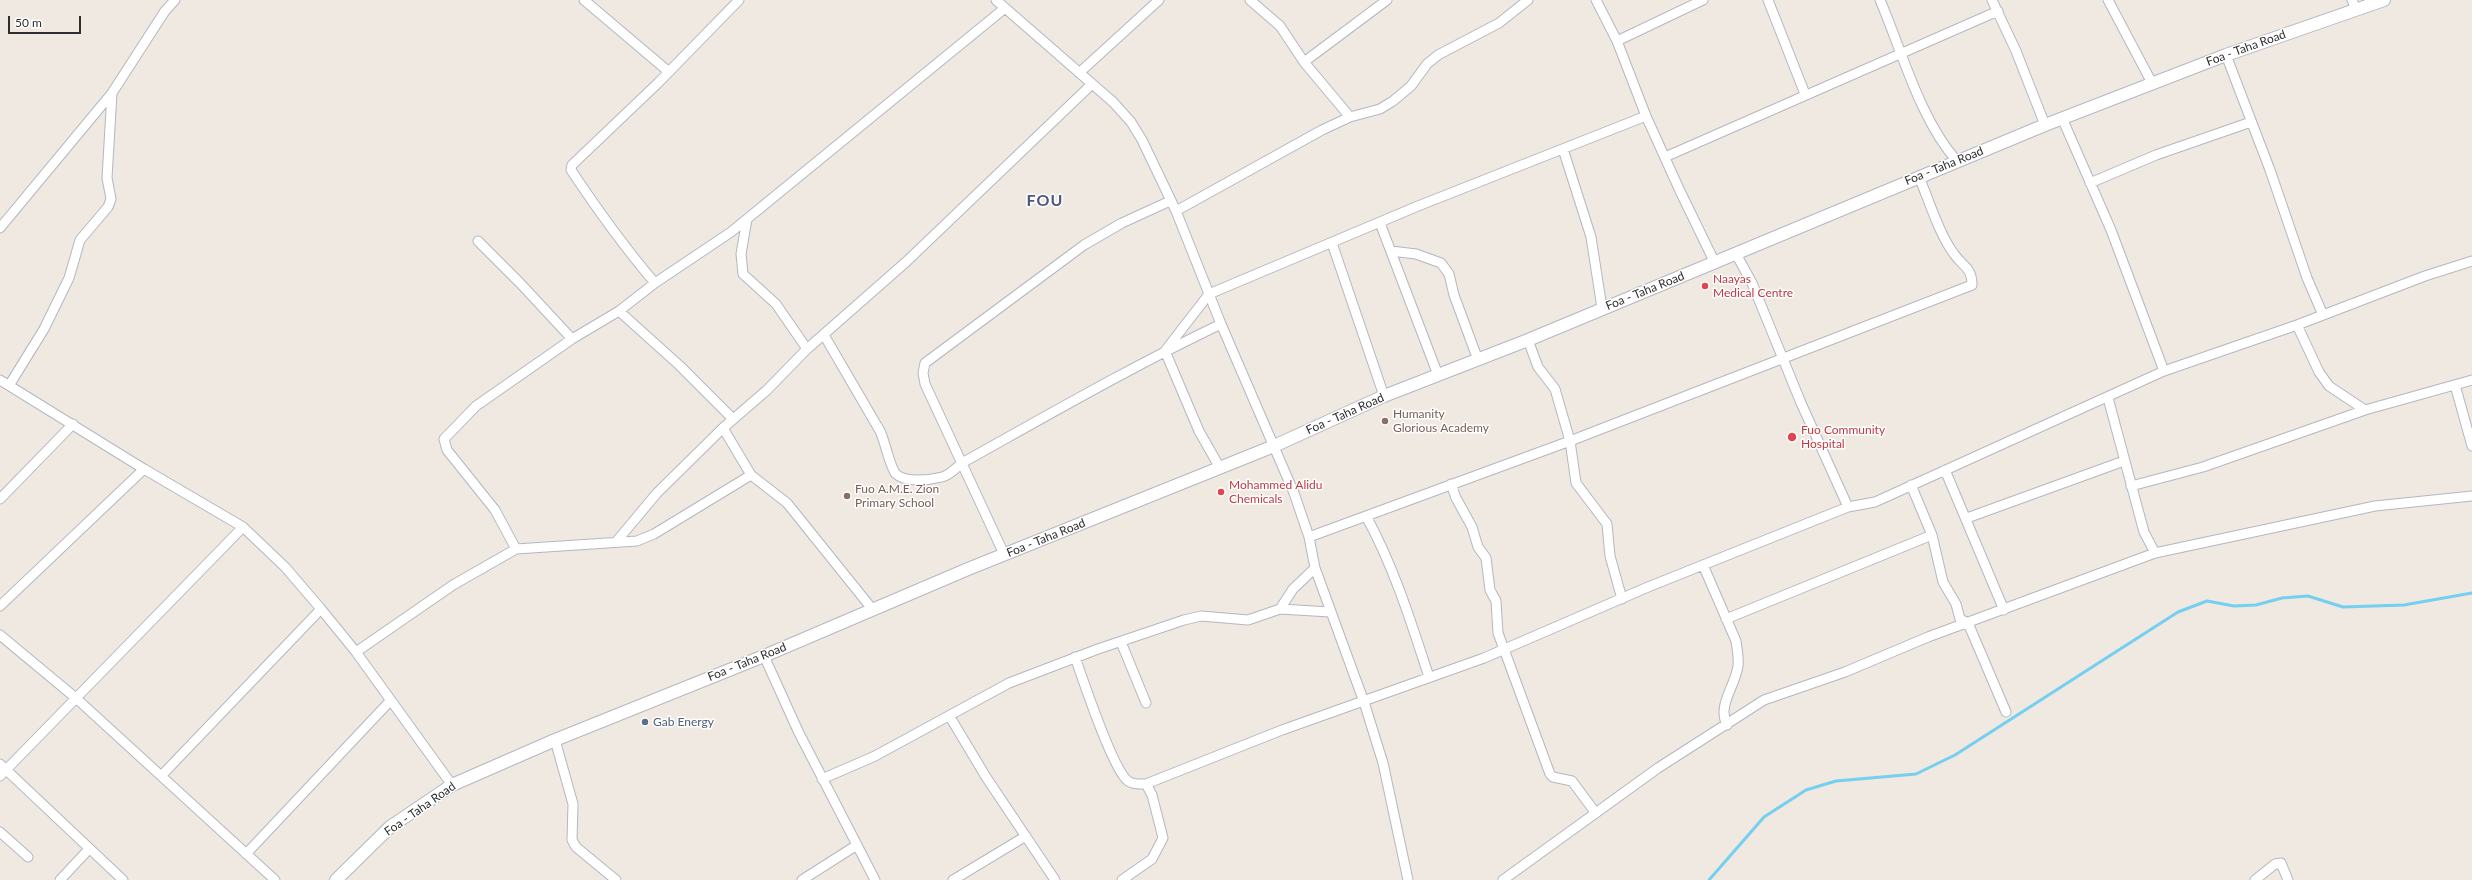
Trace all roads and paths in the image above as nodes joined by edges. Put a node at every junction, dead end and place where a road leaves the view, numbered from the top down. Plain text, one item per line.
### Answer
1 (175, 0) edge
2 (584, 0) edge
3 (739, 0) edge
4 (996, 0) edge
5 (1159, 0) edge
6 (1250, 0) edge
7 (1387, 0) edge
8 (1528, 0) edge
9 (1596, 0) edge
10 (1703, 0) edge
11 (1768, 0) edge
12 (1880, 0) edge
13 (1992, 0) edge
14 (2108, 0) edge
15 (2384, 0) edge
16 (2354, 5) edge
17 (1005, 8) junction
18 (1998, 11) junction
19 (1617, 42) junction
20 (1902, 53) junction
21 (2226, 55) junction
22 (1304, 62) junction
23 (669, 72) junction
24 (1079, 73) junction
25 (2152, 83) junction
26 (1091, 85) junction
27 (112, 93) junction
28 (1805, 94) junction
29 (1646, 116) junction
30 (1350, 118) junction
31 (2062, 118) junction
32 (2251, 122) junction
33 (2045, 125) junction
34 (1563, 149) junction
35 (1664, 156) junction
36 (1957, 161) junction
37 (1919, 177) junction
38 (2090, 183) junction
39 (1170, 201) junction
40 (1176, 211) junction
41 (747, 220) junction
42 (1380, 223) junction
43 (0, 228) edge
44 (478, 241) dead end
45 (1332, 243) junction
46 (1391, 251) junction
47 (1736, 254) junction
48 (2472, 261) edge
49 (1715, 263) junction
50 (655, 283) junction
51 (1209, 294) junction
52 (1602, 308) junction
53 (619, 311) junction
54 (2323, 315) junction
55 (1221, 324) junction
56 (2297, 325) junction
57 (824, 335) junction
58 (572, 339) junction
59 (1528, 340) junction
60 (807, 349) junction
61 (1165, 351) junction
62 (1784, 359) junction
63 (1478, 360) junction
64 (2164, 371) junction
65 (1438, 375) junction
66 (0, 380) edge
67 (2472, 380) edge
68 (10, 384) junction
69 (2455, 385) junction
70 (1384, 396) junction
71 (2108, 398) junction
72 (2365, 410) junction
73 (733, 419) junction
74 (73, 424) junction
75 (723, 428) junction
76 (1570, 441) junction
77 (1274, 446) junction
78 (2472, 446) edge
79 (2124, 461) junction
80 (962, 463) junction
81 (1220, 468) junction
82 (144, 469) junction
83 (1945, 470) junction
84 (751, 475) junction
85 (1451, 484) junction
86 (1911, 485) junction
87 (2131, 486) junction
88 (2472, 496) edge
89 (0, 499) edge
90 (1848, 507) junction
91 (1366, 516) junction
92 (1967, 518) junction
93 (243, 527) junction
94 (1932, 535) junction
95 (1309, 537) junction
96 (616, 542) junction
97 (516, 549) junction
98 (2155, 553) junction
99 (1004, 554) junction
100 (1703, 565) junction
101 (1315, 568) junction
102 (1622, 599) junction
103 (0, 606) edge
104 (321, 609) junction
105 (1280, 609) junction
106 (873, 610) junction
107 (2004, 610) junction
108 (1330, 612) junction
109 (1726, 619) junction
110 (1968, 623) junction
111 (0, 635) edge
112 (1121, 642) junction
113 (1504, 649) junction
114 (356, 652) junction
115 (764, 656) junction
116 (1075, 657) junction
117 (1429, 677) junction
118 (76, 699) junction
119 (391, 700) junction
120 (1364, 702) junction
121 (1146, 703) dead end
122 (2006, 712) dead end
123 (950, 717) junction
124 (1727, 725) junction
125 (555, 740) junction
126 (2, 770) edge
127 (162, 775) junction
128 (822, 779) junction
129 (1146, 784) junction
130 (452, 785) junction
131 (1595, 812) junction
132 (0, 832) edge
133 (1026, 836) junction
134 (857, 845) junction
135 (89, 849) junction
136 (246, 854) junction
137 (28, 857) dead end
138 (60, 880) edge
139 (123, 880) edge
140 (274, 880) edge
141 (336, 880) edge
142 (616, 880) edge
143 (802, 880) edge
144 (875, 880) edge
145 (953, 880) edge
146 (1055, 880) edge
147 (1122, 880) edge
148 (1408, 880) edge
149 (1503, 880) edge
150 (2255, 880) edge
151 (2288, 880) edge

1 - 27 street
2 - 23 street
3 - 23 street
4 - 17 street
5 - 24 street
6 - 22 street
7 - 22 street
8 - 30 street
9 - 19 street
10 - 19 street
11 - 28 street
12 - 20 street
13 - 18 street
14 - 25 street
15 - 16 street, Foa - Taha Road
16 - 21 street, Foa - Taha Road
17 - 24 street
17 - 41 street
18 - 20 street
18 - 33 street
19 - 29 street
20 - 28 street
20 - 36 street
21 - 25 street, Foa - Taha Road
21 - 32 street
22 - 30 street
23 - 50 street
24 - 26 street
25 - 31 street, Foa - Taha Road
26 - 39 street
26 - 57 street
27 - 43 street
27 - 68 street
28 - 35 street
29 - 34 street
29 - 35 street
30 - 40 street
31 - 33 street, Foa - Taha Road
31 - 38 street
32 - 38 street
32 - 54 street
33 - 36 street, Foa - Taha Road
34 - 42 street
34 - 52 street
35 - 49 street
36 - 37 street, Foa - Taha Road
37 - 47 street, Foa - Taha Road
37 - 62 street
38 - 64 street
39 - 40 street
39 - 80 street
40 - 51 street
41 - 50 street
41 - 60 street
42 - 45 street
42 - 46 street
44 - 58 street
45 - 51 street
45 - 70 street
46 - 63 street
46 - 65 street
47 - 49 street, Foa - Taha Road
47 - 62 street
48 - 54 street
49 - 52 street, Foa - Taha Road
50 - 53 street
51 - 55 street
51 - 61 street
52 - 59 street, Foa - Taha Road
53 - 58 street
53 - 73 street
54 - 56 street
55 - 61 street
55 - 77 street
56 - 64 street
56 - 72 street
57 - 60 street
57 - 80 street
58 - 97 street
59 - 63 street, Foa - Taha Road
59 - 76 street
60 - 73 street
61 - 80 street
61 - 81 street
62 - 76 street
62 - 90 street
63 - 65 street, Foa - Taha Road
64 - 71 street
65 - 70 street, Foa - Taha Road
66 - 68 street
67 - 69 street
68 - 74 street
69 - 72 street
69 - 78 street
70 - 77 street, Foa - Taha Road
71 - 79 street
71 - 83 street
72 - 87 street
73 - 75 street
74 - 82 street
74 - 89 street
75 - 84 street
75 - 96 street
76 - 85 street
76 - 102 street
77 - 81 street, Foa - Taha Road
77 - 95 street
79 - 87 street
79 - 92 street
80 - 99 street
81 - 99 street, Foa - Taha Road
82 - 93 street
82 - 103 street
83 - 86 street
83 - 92 street
84 - 96 street
84 - 106 street
85 - 91 street
85 - 113 street
86 - 90 street
86 - 94 street
87 - 98 street
88 - 98 street
90 - 100 street
91 - 95 street
91 - 117 street
92 - 107 street
93 - 104 street
93 - 118 street
94 - 109 street
94 - 110 street
95 - 101 street
96 - 97 street
97 - 114 street
98 - 107 street
99 - 106 street, Foa - Taha Road
100 - 102 street
100 - 109 street
101 - 105 street
101 - 108 street
102 - 113 street
104 - 114 street
104 - 127 street
105 - 108 street
105 - 112 street
106 - 115 street, Foa - Taha Road
107 - 110 street
108 - 120 street
109 - 124 street
110 - 122 street
110 - 124 street
111 - 118 street
112 - 116 street
112 - 121 street
113 - 117 street
113 - 131 street
114 - 119 street
115 - 125 street, Foa - Taha Road
115 - 128 street
116 - 123 street
116 - 129 street
117 - 120 street
118 - 126 street
118 - 127 street
119 - 130 street
119 - 136 street
120 - 129 street
120 - 148 street
123 - 128 street
123 - 133 street
124 - 131 street
125 - 130 street, Foa - Taha Road
125 - 142 street
126 - 135 street
127 - 136 street
128 - 134 street
129 - 147 street
130 - 141 street, Foa - Taha Road
131 - 149 street
132 - 137 street
133 - 145 street
133 - 146 street
134 - 143 street
134 - 144 street
135 - 138 street
135 - 139 street
136 - 140 street
150 - 151 street

